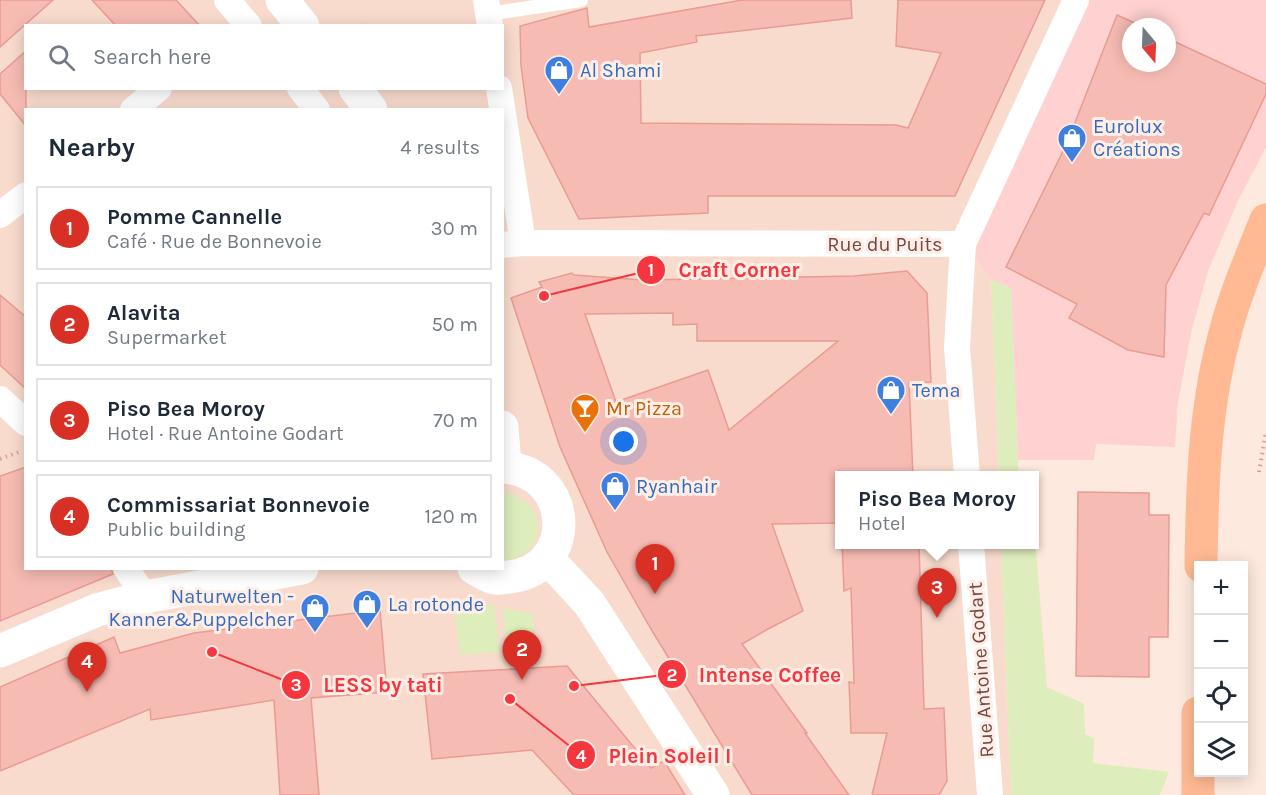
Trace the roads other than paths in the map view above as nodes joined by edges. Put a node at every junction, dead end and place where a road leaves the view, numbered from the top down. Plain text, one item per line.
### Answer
1 (227, 0) edge
2 (282, 0) edge
3 (581, 0) edge
4 (1076, 0) edge
5 (488, 13) edge
6 (247, 24) edge
7 (301, 24) edge
8 (157, 90) edge
9 (302, 90) edge
10 (356, 90) edge
11 (499, 90) edge
12 (135, 108) edge
13 (315, 108) edge
14 (370, 108) edge
15 (501, 108) edge
16 (504, 144) edge
17 (24, 197) edge
18 (0, 215) edge
19 (1266, 220) edge
20 (513, 244) edge
21 (963, 244) junction
22 (0, 399) edge
23 (24, 421) edge
24 (504, 467) edge
25 (966, 471) edge
26 (972, 549) edge
27 (547, 558) junction
28 (1201, 561) edge
29 (127, 570) edge
30 (291, 570) edge
31 (478, 570) edge
32 (145, 597) junction
33 (0, 651) edge
34 (1198, 723) edge
35 (713, 795) edge
36 (990, 795) edge
37 (1198, 795) edge

1 - 6 street
2 - 7 main road
3 - 5 lane
4 - 21 street, Rue du Puits
8 - 12 street
9 - 13 street
10 - 14 main road
11 - 15 street
16 - 20 street
17 - 18 street
19 - 28 main road
20 - 21 street, Rue du Puits
21 - 25 street
22 - 23 street
24 - 27 main road
26 - 36 street, Rue Antoine Godart
27 - 31 main road
27 - 35 main road
29 - 32 street
30 - 32 main road
32 - 33 main road
34 - 37 main road

